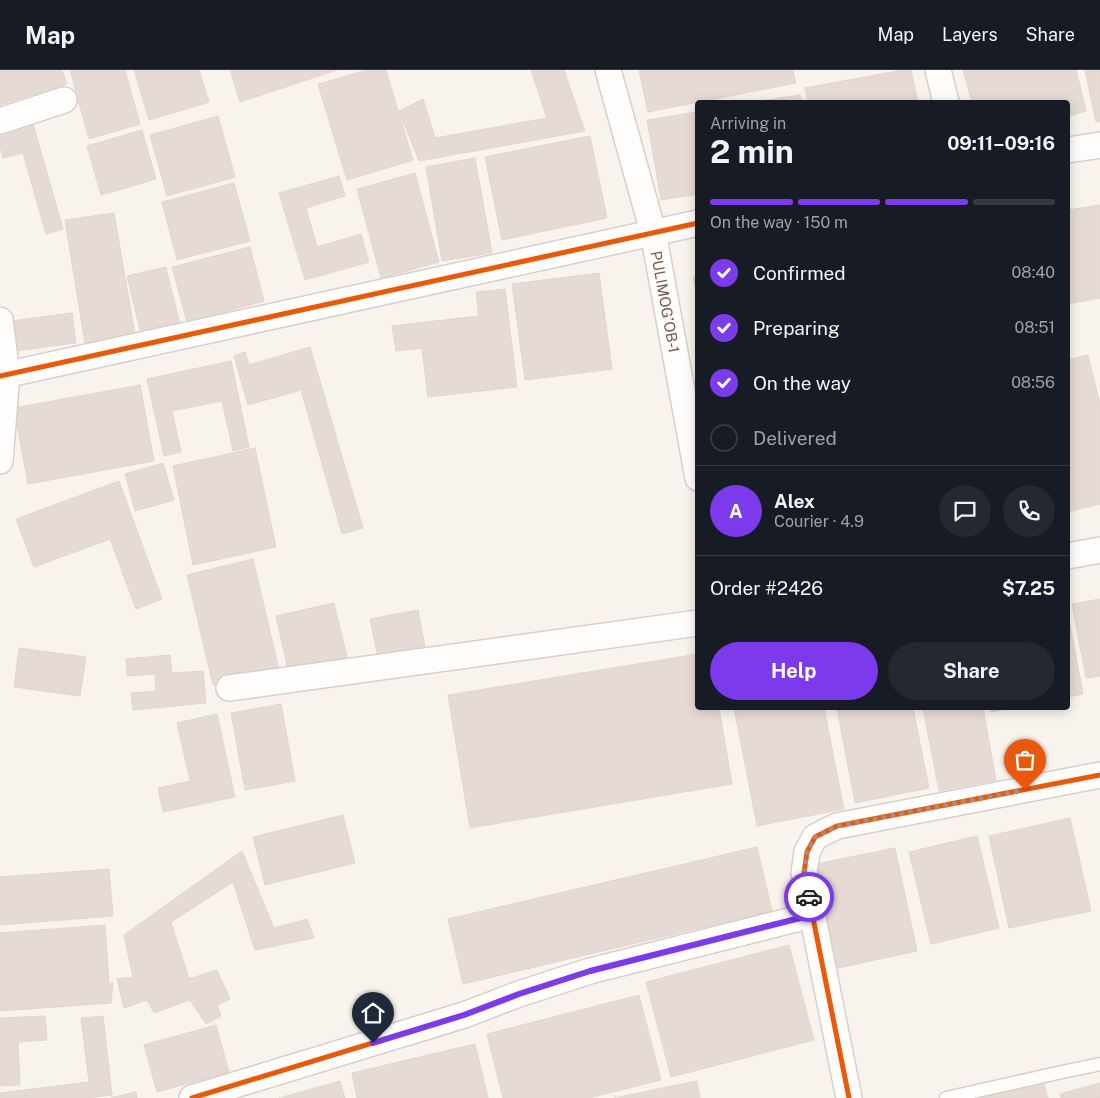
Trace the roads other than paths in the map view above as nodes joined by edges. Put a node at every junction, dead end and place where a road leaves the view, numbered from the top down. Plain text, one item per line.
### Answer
1 (608, 70) edge
2 (938, 70) edge
3 (64, 100) dead end
4 (946, 100) edge
5 (0, 121) edge
6 (1100, 145) edge
7 (1070, 150) edge
8 (695, 224) edge
9 (653, 232) junction
10 (0, 320) edge
11 (4, 375) edge
12 (0, 462) edge
13 (695, 462) edge
14 (1100, 550) edge
15 (1070, 556) edge
16 (695, 623) edge
17 (229, 688) dead end
18 (1100, 775) edge
19 (812, 915) junction
20 (1100, 1064) edge
21 (192, 1098) edge
22 (849, 1098) edge
23 (946, 1098) edge

1 - 9 street, PULIMOG’OB-1
2 - 4 street
3 - 5 street
6 - 7 street
8 - 9 street
9 - 11 street
9 - 13 street, PULIMOG’OB-1
10 - 11 street
11 - 12 street
14 - 15 street
16 - 17 street
18 - 19 street
19 - 21 street
19 - 22 street
20 - 23 lane

